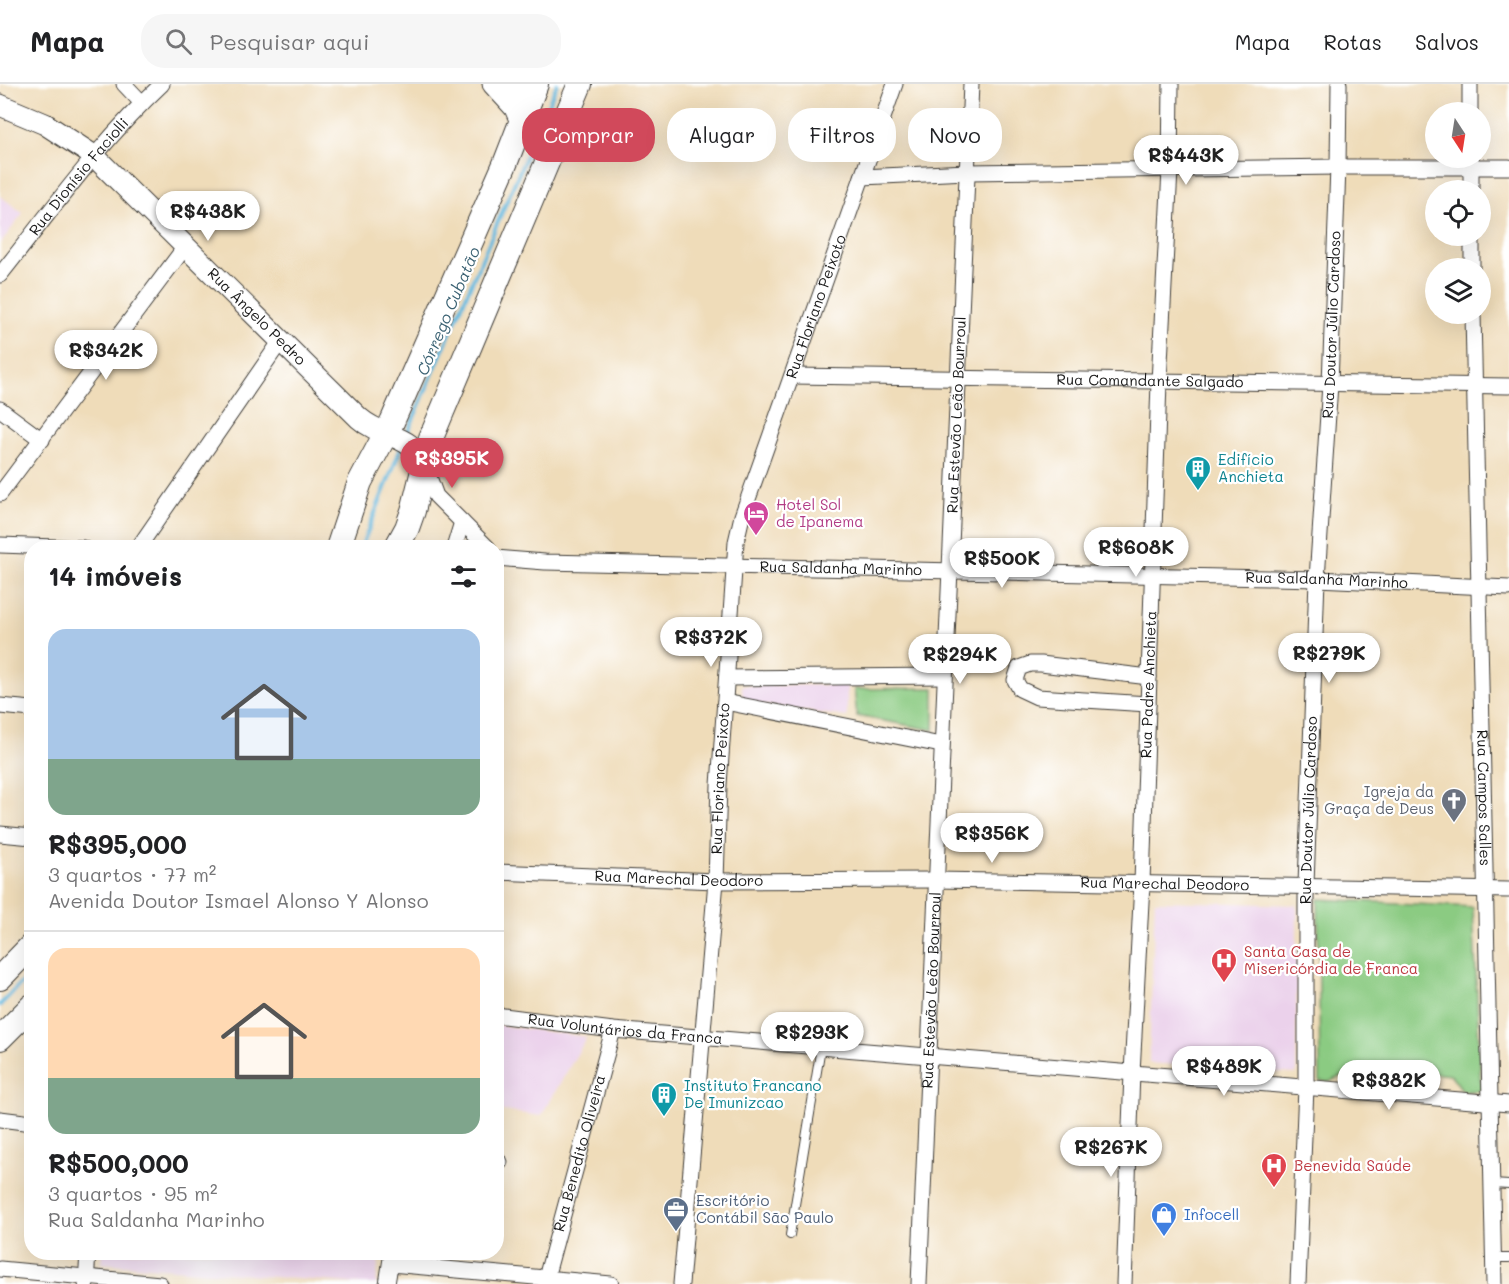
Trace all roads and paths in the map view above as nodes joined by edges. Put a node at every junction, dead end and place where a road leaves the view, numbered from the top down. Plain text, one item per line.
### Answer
1 (124, 84) edge
2 (162, 84) edge
3 (493, 84) edge
4 (580, 84) edge
5 (895, 84) edge
6 (971, 84) edge
7 (1171, 84) edge
8 (1339, 84) edge
9 (1470, 84) edge
10 (528, 86) edge
11 (1470, 102) edge
12 (142, 103) junction
13 (0, 105) edge
14 (521, 122) junction
15 (94, 156) junction
16 (1425, 164) edge
17 (1491, 165) edge
18 (1338, 167) junction
19 (1509, 167) edge
20 (1170, 170) junction
21 (966, 172) junction
22 (862, 177) junction
23 (185, 247) junction
24 (0, 275) edge
25 (1473, 324) edge
26 (280, 342) junction
27 (792, 375) junction
28 (959, 378) junction
29 (1159, 382) junction
30 (1330, 384) junction
31 (1473, 385) junction
32 (1509, 386) edge
33 (4, 415) edge
34 (391, 436) junction
35 (42, 440) junction
36 (421, 458) junction
37 (0, 494) edge
38 (462, 522) junction
39 (144, 540) edge
40 (341, 540) edge
41 (400, 540) edge
42 (456, 540) edge
43 (480, 540) edge
44 (0, 544) edge
45 (24, 545) edge
46 (504, 556) edge
47 (735, 566) junction
48 (949, 571) junction
49 (1152, 576) junction
50 (1317, 579) junction
51 (1479, 586) junction
52 (1509, 588) edge
53 (944, 676) junction
54 (1149, 676) junction
55 (727, 678) junction
56 (725, 702) junction
57 (1148, 704) junction
58 (0, 706) edge
59 (24, 708) edge
60 (941, 745) junction
61 (0, 834) edge
62 (24, 836) edge
63 (504, 872) edge
64 (935, 880) junction
65 (717, 881) junction
66 (1142, 883) junction
67 (1306, 885) junction
68 (1486, 890) junction
69 (1509, 890) edge
70 (24, 1013) edge
71 (504, 1016) edge
72 (613, 1030) junction
73 (703, 1037) junction
74 (0, 1038) edge
75 (821, 1047) junction
76 (927, 1056) junction
77 (1132, 1073) junction
78 (1306, 1088) junction
79 (1489, 1103) junction
80 (1509, 1104) edge
81 (0, 1119) edge
82 (24, 1122) edge
83 (1492, 1184) junction
84 (1509, 1185) edge
85 (790, 1235) dead end
86 (1501, 1258) edge
87 (87, 1260) edge
88 (391, 1260) edge
89 (406, 1260) edge
90 (0, 1269) edge
91 (546, 1278) junction
92 (86, 1281) edge
93 (160, 1284) edge
94 (387, 1284) edge
95 (611, 1284) edge
96 (681, 1284) edge
97 (919, 1284) edge
98 (1124, 1284) edge
99 (1298, 1284) edge
100 (1494, 1284) edge

1 - 12 street
2 - 12 street, Rua Dionísio Faciolli
3 - 14 main road
4 - 36 main road
5 - 22 street, Rua Floriano Peixoto
6 - 21 street, Rua Estevão Leão Bourroul
7 - 20 street, Rua Padre Anchieta
8 - 18 street, Rua Doutor Júlio Cardoso
9 - 11 street
10 - 14 main road
12 - 15 street, Rua Dionísio Faciolli
13 - 15 main road, Rua Ângelo Pedro
14 - 34 main road
15 - 23 main road, Rua Ângelo Pedro
15 - 24 street, Rua Dionísio Faciolli
16 - 18 street
17 - 19 street
18 - 20 street
18 - 30 street, Rua Doutor Júlio Cardoso
20 - 21 street
20 - 29 street, Rua Padre Anchieta
21 - 22 street
21 - 28 street, Rua Estevão Leão Bourroul
22 - 27 street, Rua Floriano Peixoto
23 - 26 main road, Rua Ângelo Pedro
23 - 35 street
25 - 31 street, Rua Campos Salles
26 - 34 main road, Rua Ângelo Pedro
26 - 39 street
27 - 28 street, Rua Comandante Salgado
27 - 47 street, Rua Floriano Peixoto
28 - 29 street, Rua Comandante Salgado
28 - 48 street, Rua Estevão Leão Bourroul
29 - 30 street, Rua Comandante Salgado
29 - 49 street, Rua Padre Anchieta
30 - 31 street, Rua Comandante Salgado
30 - 50 street, Rua Doutor Júlio Cardoso
31 - 32 street, Rua Comandante Salgado
31 - 51 street, Rua Campos Salles
33 - 35 street
34 - 36 main road, Rua Ângelo Pedro
34 - 40 main road
35 - 37 street
36 - 38 street
36 - 41 main road
38 - 42 street
38 - 43 street
44 - 45 street
46 - 47 street, Rua Saldanha Marinho
47 - 48 street, Rua Saldanha Marinho
47 - 55 street, Rua Floriano Peixoto
48 - 49 street, Rua Saldanha Marinho
48 - 53 street, Rua Estevão Leão Bourroul
49 - 50 street, Rua Saldanha Marinho
49 - 54 street, Rua Padre Anchieta
50 - 51 street, Rua Saldanha Marinho
50 - 67 street, Rua Doutor Júlio Cardoso
51 - 52 street, Rua Saldanha Marinho
51 - 68 street, Rua Campos Salles
53 - 55 street
53 - 60 street, Rua Estevão Leão Bourroul
54 - 57 street, Rua Padre Anchieta
54 - 57 street
55 - 56 street, Rua Floriano Peixoto
56 - 60 street
56 - 65 street, Rua Floriano Peixoto
57 - 66 street, Rua Padre Anchieta
58 - 59 street
60 - 64 street, Rua Estevão Leão Bourroul
61 - 62 street
63 - 65 street, Rua Marechal Deodoro
64 - 65 street, Rua Marechal Deodoro
64 - 66 street, Rua Marechal Deodoro
64 - 76 street, Rua Estevão Leão Bourroul
65 - 73 street, Rua Floriano Peixoto
66 - 67 street, Rua Marechal Deodoro
66 - 77 street, Rua Padre Anchieta
67 - 68 street, Rua Marechal Deodoro
67 - 78 street, Rua Doutor Júlio Cardoso
68 - 69 street, Rua Marechal Deodoro
68 - 79 street, Rua Campos Salles
70 - 74 main road
71 - 72 street, Rua Voluntários da Franca
72 - 73 street, Rua Voluntários da Franca
72 - 91 street, Rua Benedito Oliveira
73 - 75 street, Rua Voluntários da Franca
73 - 96 street, Rua Floriano Peixoto
75 - 76 street, Rua Voluntários da Franca
75 - 85 lane
76 - 77 street, Rua Voluntários da Franca
76 - 97 street, Rua Estevão Leão Bourroul
77 - 78 street, Rua Voluntários da Franca
77 - 98 street, Rua Padre Anchieta
78 - 79 street, Rua Voluntários da Franca
78 - 99 street, Rua Doutor Júlio Cardoso
79 - 80 street, Rua Voluntários da Franca
79 - 83 street, Rua Campos Salles
81 - 82 street
83 - 84 lane
83 - 86 street, Rua Campos Salles
86 - 100 street, Rua Campos Salles
87 - 92 street
88 - 94 street
89 - 91 street
90 - 92 street
91 - 95 street
92 - 93 street

